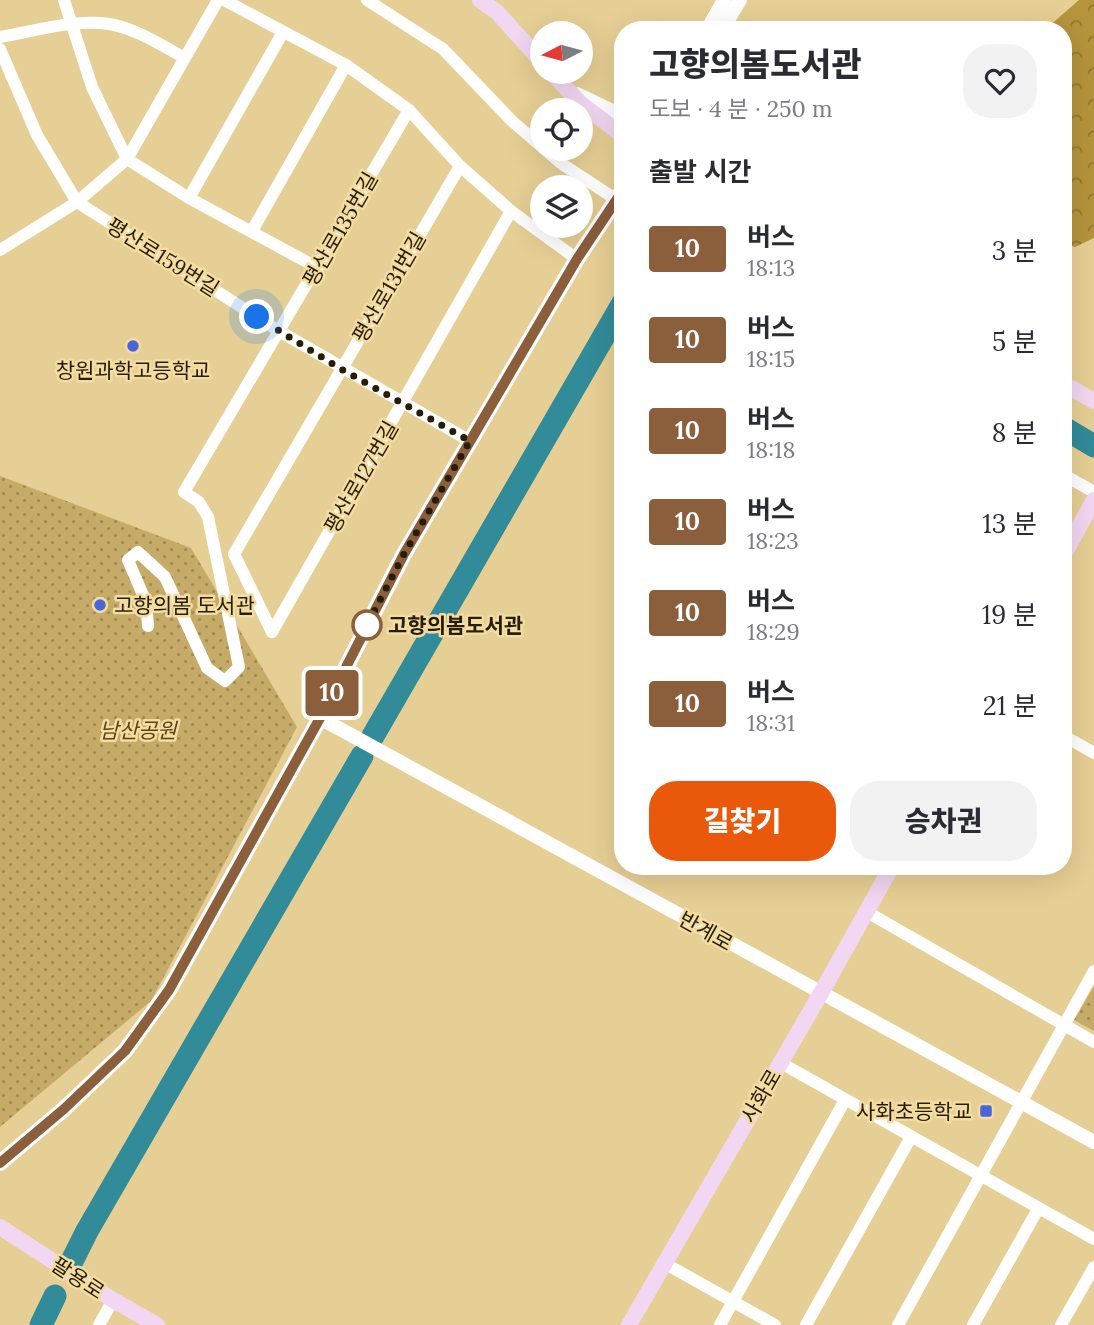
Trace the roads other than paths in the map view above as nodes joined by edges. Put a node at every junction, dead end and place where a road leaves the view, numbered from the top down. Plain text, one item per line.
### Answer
1 (64, 0) edge
2 (218, 0) edge
3 (224, 0) edge
4 (367, 0) edge
5 (481, 0) edge
6 (723, 0) edge
7 (740, 0) edge
8 (712, 21) edge
9 (727, 21) edge
10 (71, 24) junction
11 (283, 32) junction
12 (0, 37) edge
13 (0, 49) edge
14 (530, 49) edge
15 (183, 57) junction
16 (346, 65) junction
17 (562, 84) edge
18 (568, 90) junction
19 (410, 110) junction
20 (614, 112) edge
21 (614, 129) edge
22 (530, 137) edge
23 (127, 159) junction
24 (558, 161) edge
25 (460, 166) junction
26 (614, 192) edge
27 (189, 198) junction
28 (76, 202) junction
29 (614, 204) edge
30 (511, 211) junction
31 (252, 231) junction
32 (2, 244) edge
33 (577, 259) junction
34 (318, 268) junction
35 (279, 331) junction
36 (341, 369) junction
37 (1072, 389) edge
38 (1094, 401) edge
39 (402, 403) junction
40 (470, 441) junction
41 (1072, 480) edge
42 (1094, 492) edge
43 (1094, 500) edge
44 (1072, 540) edge
45 (148, 626) dead end
46 (272, 632) joint
47 (320, 718) junction
48 (1072, 741) edge
49 (1094, 753) edge
50 (887, 875) edge
51 (867, 912) junction
52 (1094, 971) edge
53 (821, 993) junction
54 (1065, 1026) junction
55 (1094, 1042) edge
56 (780, 1063) junction
57 (845, 1100) junction
58 (1022, 1103) junction
59 (911, 1137) junction
60 (1094, 1142) edge
61 (0, 1163) edge
62 (981, 1177) junction
63 (1038, 1209) junction
64 (0, 1227) edge
65 (1094, 1239) edge
66 (664, 1263) junction
67 (1094, 1266) edge
68 (113, 1300) junction
69 (733, 1301) junction
70 (99, 1325) edge
71 (157, 1325) edge
72 (629, 1325) edge
73 (720, 1325) edge
74 (775, 1325) edge
75 (806, 1325) edge
76 (898, 1325) edge
77 (973, 1325) edge
78 (1061, 1325) edge

1 - 10 street
2 - 15 street
3 - 11 street
4 - 22 street
5 - 14 main road
6 - 8 street
7 - 9 street
10 - 12 street
10 - 15 street
10 - 23 street
11 - 16 street
11 - 27 street
13 - 28 street, 평산로159번길
15 - 23 street
16 - 19 street
16 - 31 street
17 - 18 main road
18 - 20 street
18 - 21 main road
19 - 25 street
19 - 34 street, 평산로135번길
23 - 27 street
23 - 28 street
24 - 26 street
25 - 30 street
25 - 36 street, 평산로131번길
27 - 31 street
28 - 32 street
28 - 35 street, 평산로159번길
29 - 33 main road
30 - 33 street
30 - 39 street, 평산로127번길
31 - 34 street
33 - 40 main road
34 - 35 street, 평산로135번길
35 - 36 street, 평산로159번길
35 - 45 street, 평산로135번길
36 - 39 street, 평산로159번길
36 - 46 street, 평산로131번길
37 - 38 main road
39 - 40 street, 평산로159번길
39 - 46 street, 평산로127번길
40 - 47 main road
41 - 42 street
43 - 44 main road
47 - 53 street, 반계로
47 - 61 main road
48 - 49 street
50 - 51 main road, 사화로
51 - 53 main road, 사화로
51 - 54 street
52 - 54 street
53 - 56 main road, 사화로
53 - 58 street, 반계로
54 - 55 street
54 - 58 street
56 - 57 street
56 - 66 main road, 사화로
57 - 59 street
57 - 69 street
58 - 60 street, 반계로
58 - 62 street
59 - 62 street
59 - 75 street
62 - 63 street
62 - 76 street
63 - 65 street
63 - 77 street
64 - 68 main road, 팔용로
66 - 69 street
66 - 72 main road, 사화로
67 - 78 street
68 - 70 street
68 - 71 main road, 팔용로
69 - 73 street
69 - 74 street

